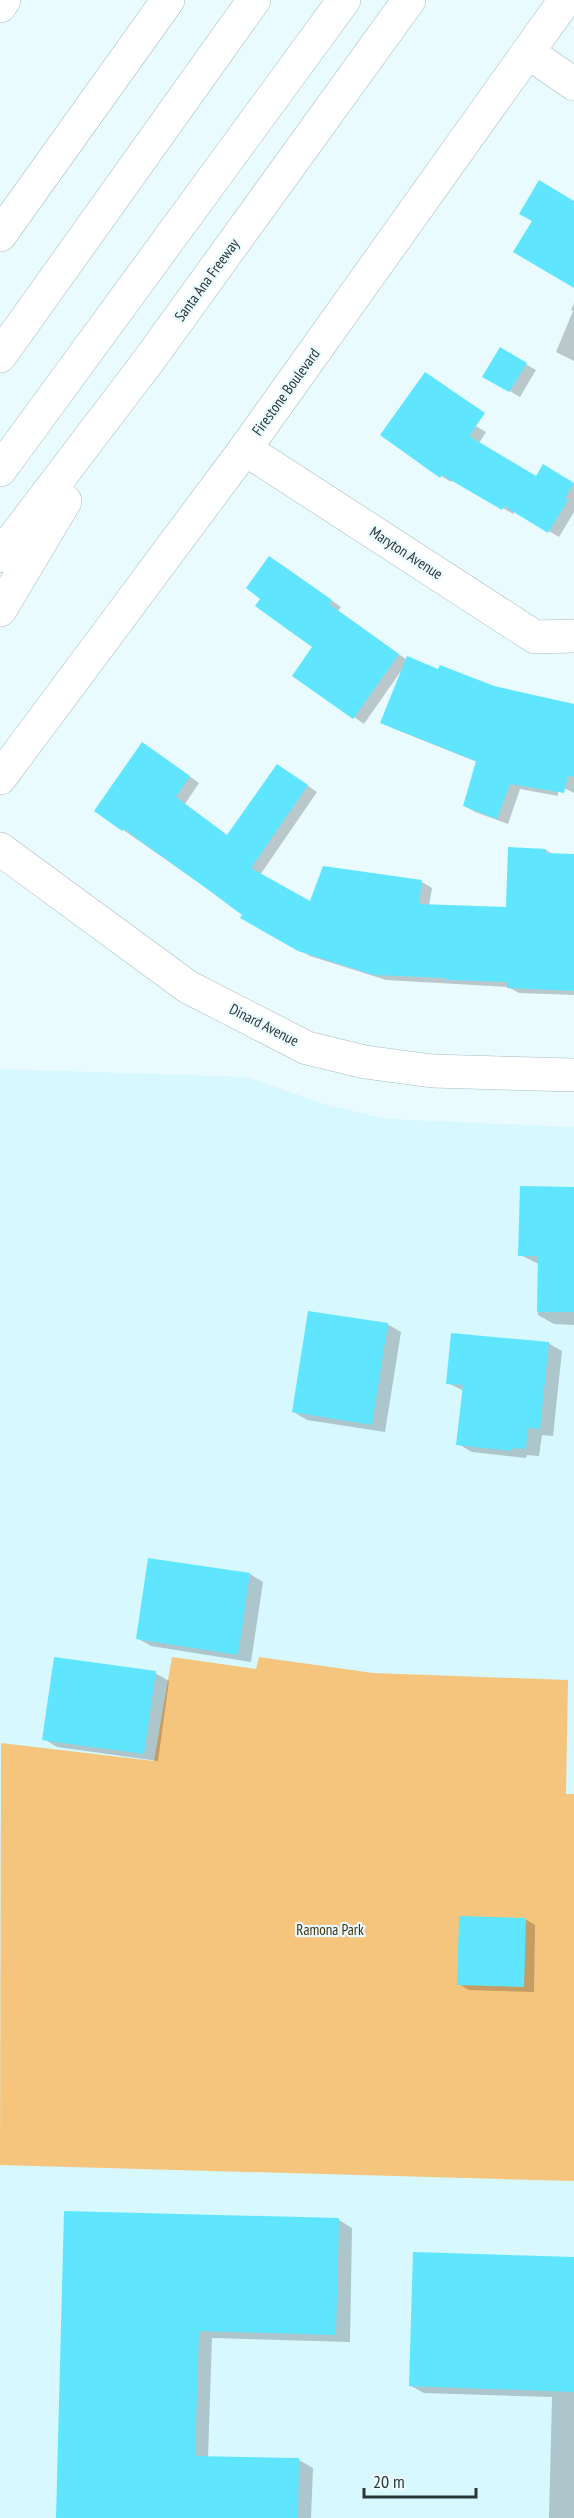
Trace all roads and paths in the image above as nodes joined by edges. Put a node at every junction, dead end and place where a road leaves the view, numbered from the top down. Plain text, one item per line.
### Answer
1 (4, 0) edge
2 (168, 0) edge
3 (254, 0) edge
4 (344, 0) edge
5 (410, 0) edge
6 (565, 0) edge
7 (0, 6) edge
8 (529, 53) junction
9 (574, 84) edge
10 (0, 235) edge
11 (0, 356) edge
12 (149, 360) junction
13 (245, 449) junction
14 (0, 470) edge
15 (0, 556) edge
16 (0, 610) edge
17 (574, 636) edge
18 (0, 778) edge
19 (0, 849) edge
20 (574, 1075) edge

1 - 7 main road
2 - 10 main road
3 - 11 main road
4 - 14 main road
5 - 12 main road, Santa Ana Freeway
6 - 8 main road, Firestone Boulevard
8 - 9 main road
8 - 13 main road, Firestone Boulevard
12 - 15 main road, Santa Ana Freeway
12 - 16 main road
13 - 17 main road, Maryton Avenue
13 - 18 main road, Firestone Boulevard
19 - 20 main road, Dinard Avenue

